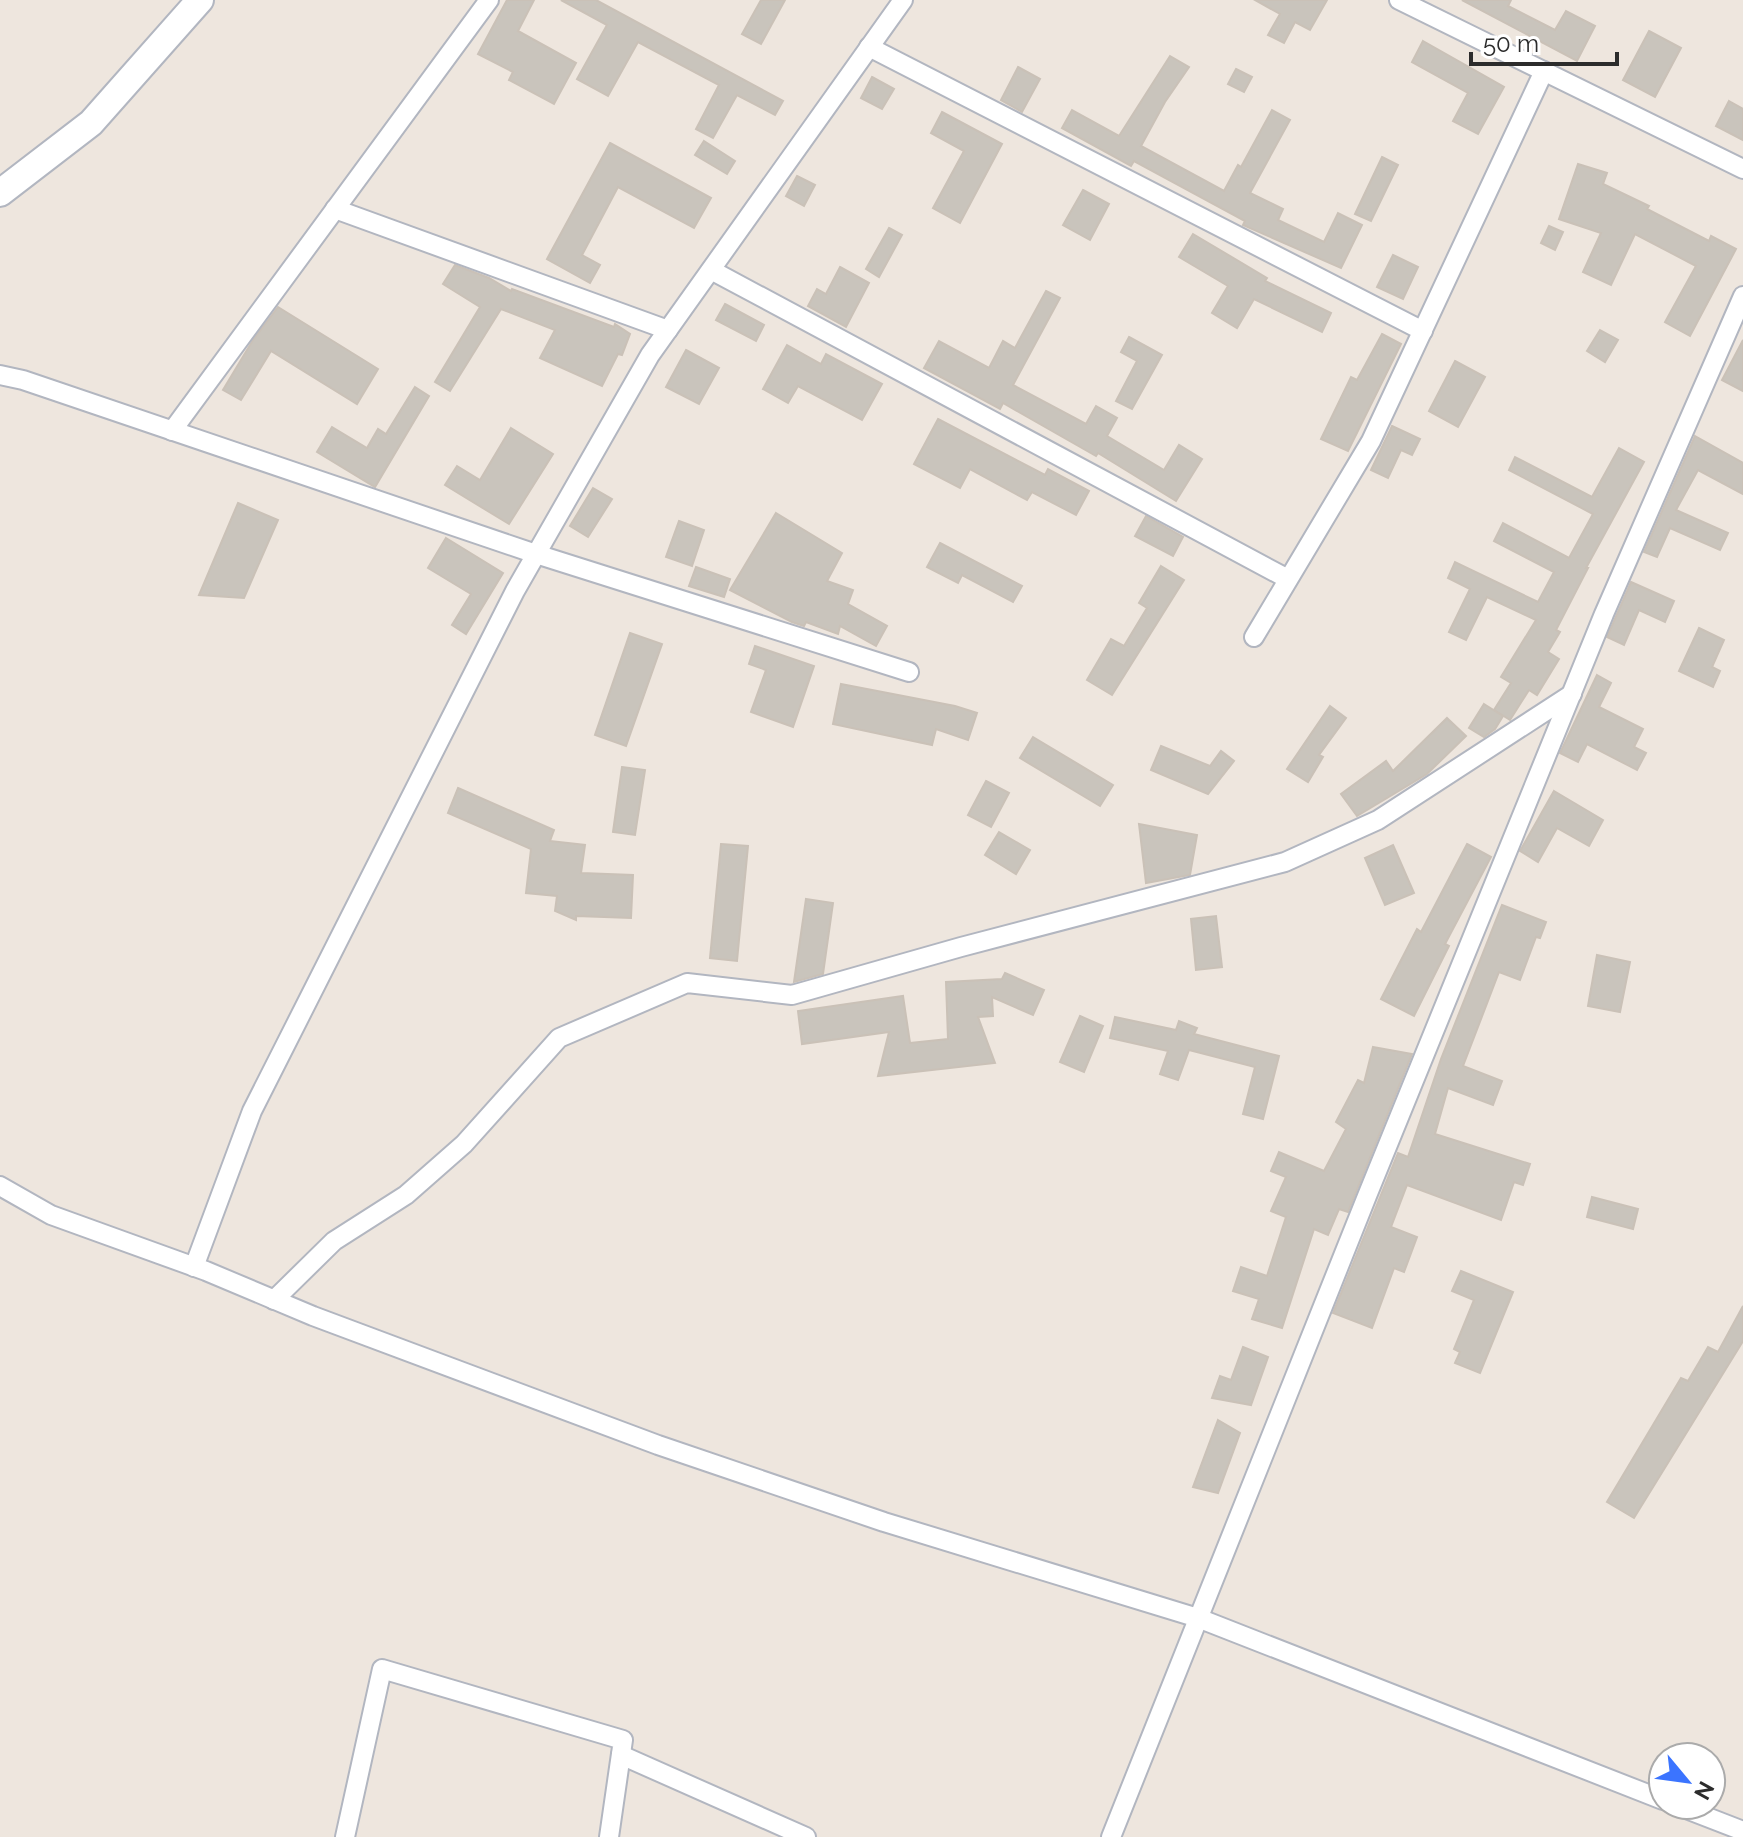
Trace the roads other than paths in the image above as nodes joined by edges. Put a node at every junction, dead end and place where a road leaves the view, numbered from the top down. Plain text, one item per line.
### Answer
1 (200, 0) edge
2 (489, 0) edge
3 (903, 0) edge
4 (1399, 0) edge
5 (869, 47) junction
6 (1544, 71) junction
7 (1743, 169) edge
8 (0, 193) edge
9 (335, 209) junction
10 (711, 270) junction
11 (1743, 296) edge
12 (668, 330) junction
13 (1423, 331) junction
14 (0, 375) edge
15 (172, 431) junction
16 (536, 554) junction
17 (1288, 579) junction
18 (1254, 637) dead end
19 (909, 672) dead end
20 (1572, 694) junction
21 (0, 1186) edge
22 (194, 1267) junction
23 (274, 1300) junction
24 (1198, 1618) junction
25 (621, 1755) junction
26 (1647, 1794) edge
27 (1717, 1821) edge
28 (1743, 1831) edge
29 (345, 1837) edge
30 (609, 1837) edge
31 (806, 1837) edge
32 (1111, 1837) edge

1 - 8 main road
2 - 9 street
3 - 5 street
4 - 6 street
5 - 10 street
5 - 13 street
6 - 7 street
6 - 13 street
9 - 12 street
9 - 15 street
10 - 12 street
10 - 17 street
11 - 20 street
12 - 16 street
13 - 17 street
14 - 15 street
15 - 16 street
16 - 19 street
16 - 22 street
17 - 18 street
20 - 23 street
20 - 24 street
21 - 22 street
22 - 23 street
23 - 24 street
24 - 26 street
24 - 32 street
25 - 29 street
25 - 30 street
25 - 31 street
27 - 28 street

